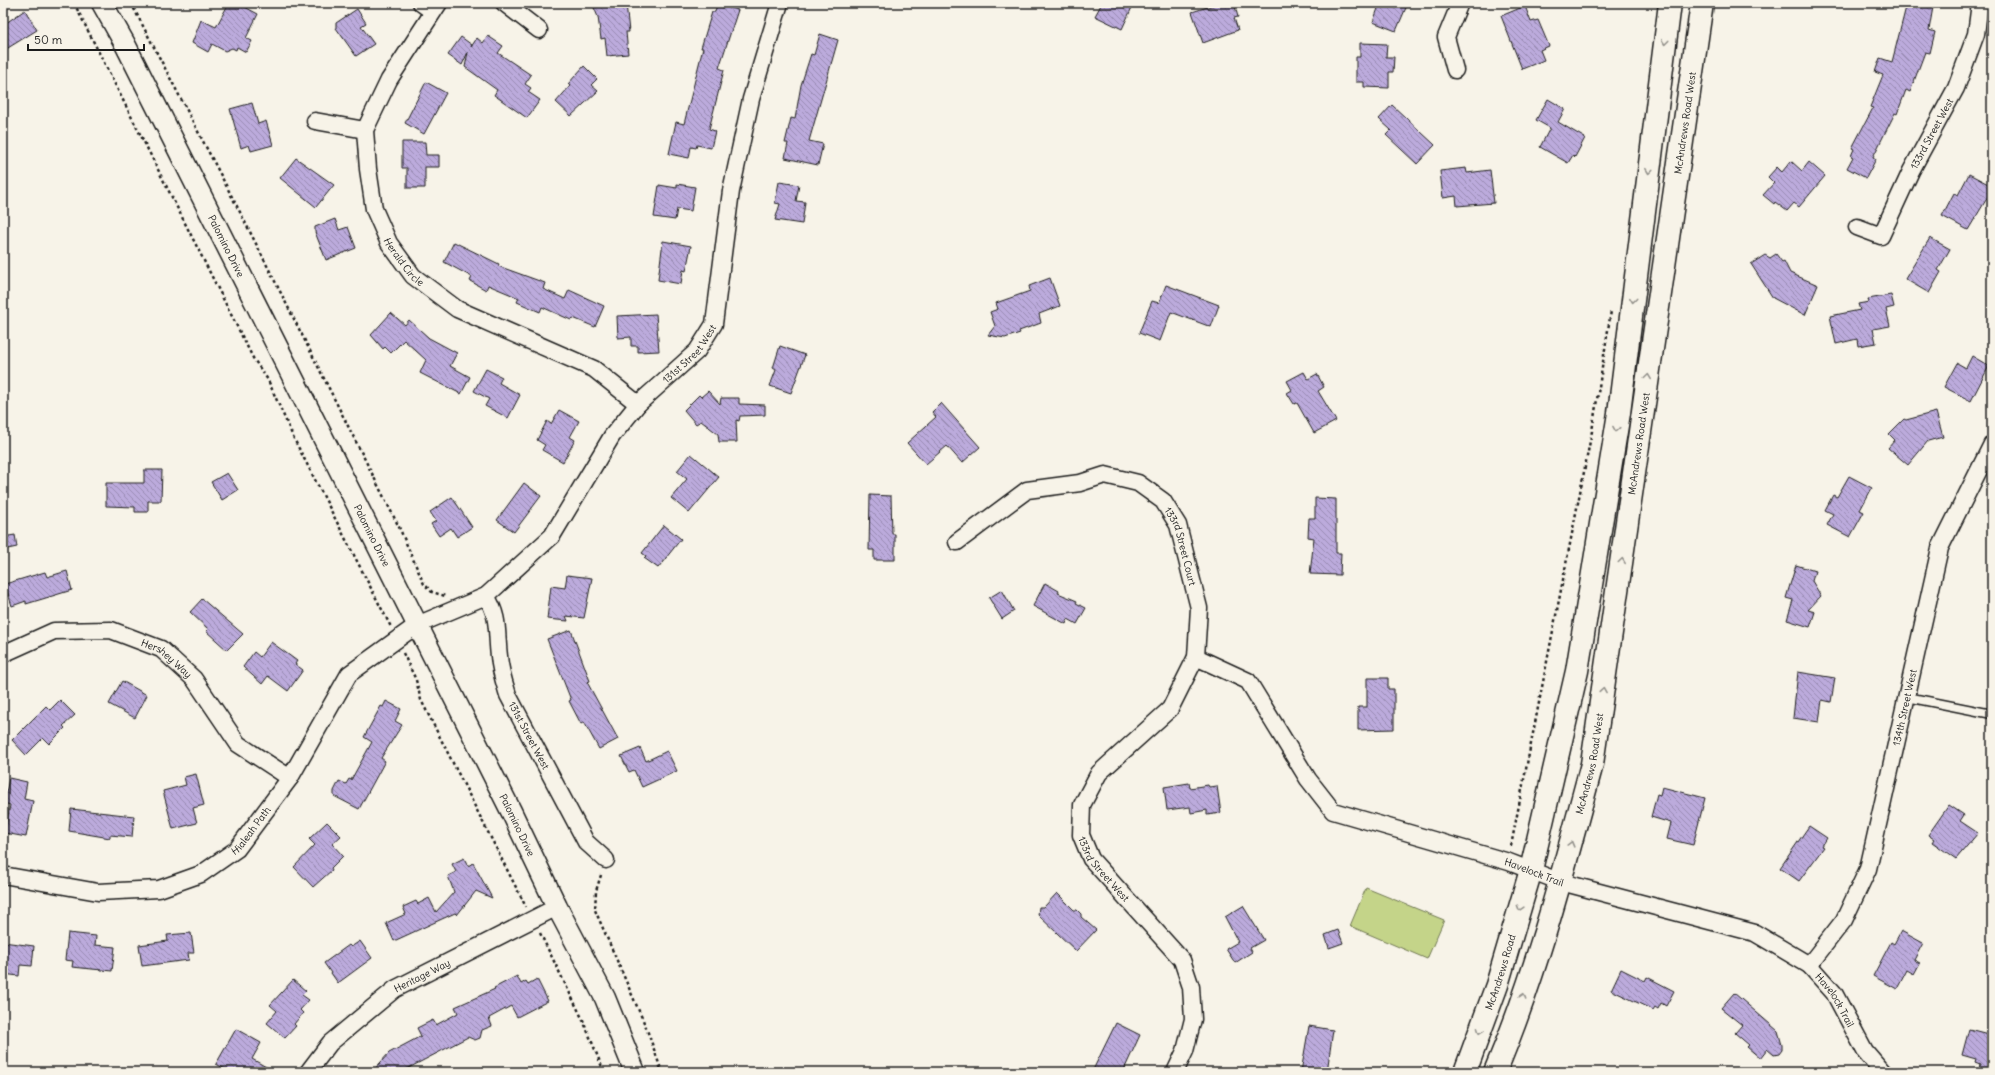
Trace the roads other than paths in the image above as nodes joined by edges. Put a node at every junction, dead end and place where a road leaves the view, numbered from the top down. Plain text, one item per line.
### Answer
1 (102, 3) edge
2 (504, 3) edge
3 (780, 3) edge
4 (1460, 3) edge
5 (1670, 3) edge
6 (1702, 3) edge
7 (1980, 3) edge
8 (431, 6) edge
9 (539, 30) dead end
10 (1455, 70) dead end
11 (315, 121) dead end
12 (365, 130) junction
13 (1857, 227) dead end
14 (638, 404) junction
15 (1992, 444) edge
16 (956, 542) dead end
17 (486, 596) junction
18 (417, 625) junction
19 (3, 654) edge
20 (1196, 656) junction
21 (1907, 697) junction
22 (1992, 714) edge
23 (290, 778) junction
24 (606, 860) road end
25 (1531, 870) junction
26 (3, 875) edge
27 (1561, 882) junction
28 (557, 907) junction
29 (1808, 965) junction
30 (308, 1072) edge
31 (635, 1072) edge
32 (1175, 1072) edge
33 (1465, 1072) edge
34 (1494, 1072) edge
35 (1883, 1072) edge

1 - 18 street, Palomino Drive
2 - 9 street
3 - 14 street, 131st Street West
4 - 10 street
5 -> 25 main road
27 -> 6 main road, McAndrews Road West
7 - 13 street, 133rd Street West
8 - 12 street
11 - 12 street
12 - 14 street, Herald Circle
14 - 17 street, 131st Street West
15 - 21 street, 134th Street West
16 - 20 street, 133rd Street Court
17 - 18 street, 131st Street West
17 - 24 street, 131st Street West
18 - 23 street, Hialeah Path
18 - 28 street, Palomino Drive
19 - 23 street, Hershey Way
20 - 25 street, Havelock Trail
20 - 32 street, 133rd Street West
21 - 22 lane
21 - 29 street, 134th Street West
23 - 26 street, Hialeah Path
25 - 27 street, Havelock Trail
25 -> 33 main road, McAndrews Road
27 - 29 street, Havelock Trail
34 -> 27 main road
28 - 30 street, Heritage Way
28 - 31 street, Palomino Drive
29 - 35 street, Havelock Trail

